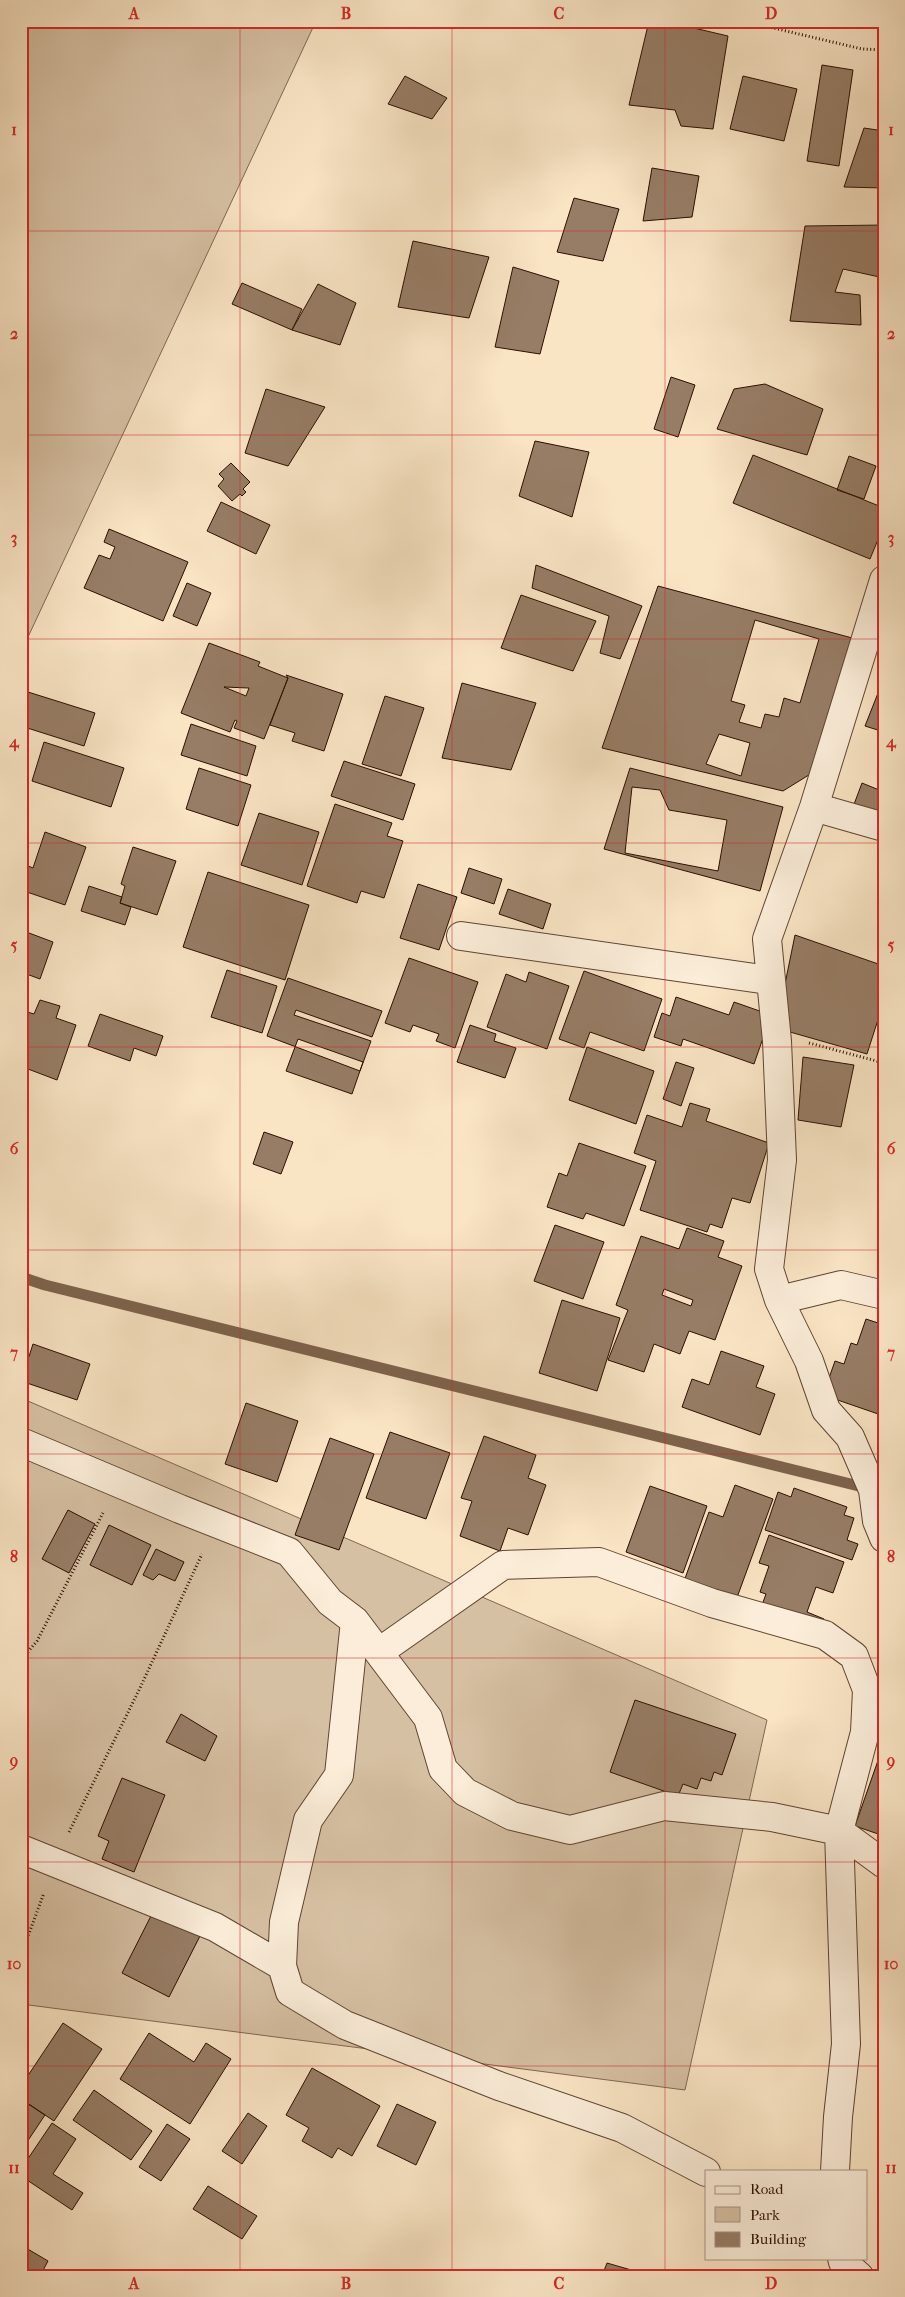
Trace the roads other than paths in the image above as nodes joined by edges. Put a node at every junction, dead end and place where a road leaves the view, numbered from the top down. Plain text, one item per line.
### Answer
1 (884, 580) edge
2 (814, 807) junction
3 (884, 827) edge
4 (461, 936) dead end
5 (769, 980) junction
6 (884, 1295) edge
7 (778, 1300) junction
8 (21, 1442) edge
9 (884, 1538) edge
10 (355, 1621) junction
11 (378, 1652) junction
12 (839, 1831) junction
13 (21, 1849) edge
14 (884, 1864) edge
15 (282, 1966) junction
16 (835, 2170) edge
17 (705, 2171) edge
18 (842, 2260) edge
19 (859, 2276) edge

1 - 2 street
2 - 3 street
2 - 5 street
4 - 5 street
5 - 7 street
6 - 7 street
7 - 9 street
8 - 10 street
10 - 11 street
10 - 15 street
11 - 12 street
11 - 12 street
12 - 14 street
12 - 16 street
13 - 15 street
15 - 17 street
18 - 19 street

